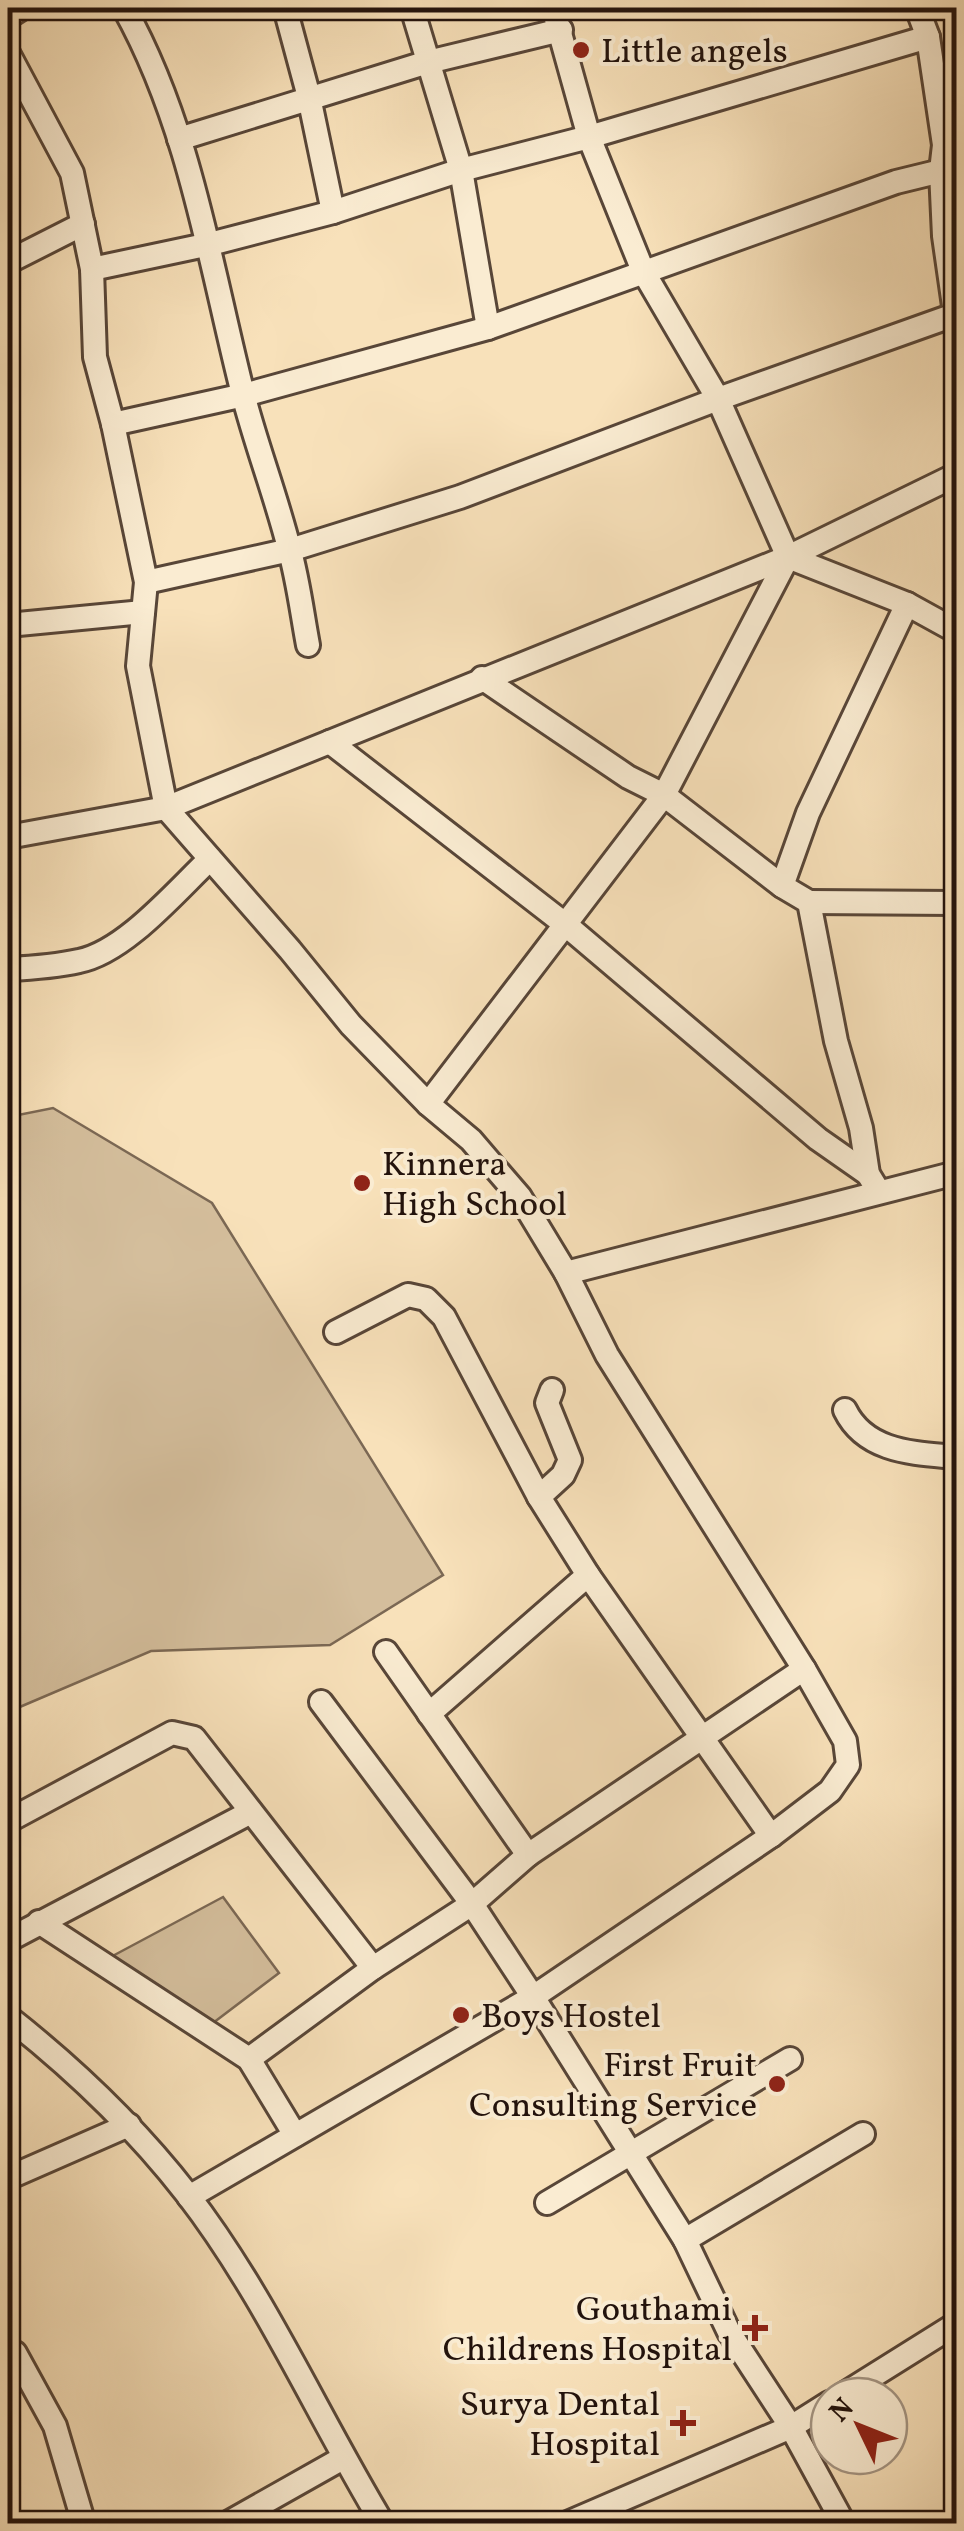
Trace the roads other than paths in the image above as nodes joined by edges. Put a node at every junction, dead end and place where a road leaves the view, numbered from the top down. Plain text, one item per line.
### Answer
1 (22, 8) edge
2 (124, 8) edge
3 (284, 8) edge
4 (412, 8) edge
5 (917, 8) edge
6 (8, 17) edge
7 (557, 19) edge
8 (928, 37) junction
9 (8, 53) edge
10 (428, 62) junction
11 (309, 97) junction
12 (589, 137) junction
13 (179, 138) junction
14 (461, 170) junction
15 (941, 171) junction
16 (333, 212) junction
17 (82, 224) junction
18 (210, 244) junction
19 (8, 262) edge
20 (92, 269) junction
21 (643, 271) junction
22 (955, 318) edge
23 (488, 328) junction
24 (244, 395) junction
25 (718, 399) junction
26 (113, 424) junction
27 (956, 475) edge
28 (290, 550) junction
29 (788, 557) junction
30 (146, 582) junction
31 (906, 604) junction
32 (143, 612) junction
33 (8, 625) edge
34 (956, 631) edge
35 (308, 645) dead end
36 (482, 678) junction
37 (330, 742) junction
38 (664, 795) junction
39 (166, 808) junction
40 (8, 836) edge
41 (210, 859) junction
42 (782, 886) junction
43 (809, 902) junction
44 (956, 903) edge
45 (566, 925) junction
46 (8, 968) edge
47 (428, 1104) junction
48 (956, 1173) edge
49 (873, 1183) junction
50 (566, 1273) junction
51 (336, 1332) dead end
52 (552, 1390) dead end
53 (845, 1410) dead end
54 (956, 1458) edge
55 (539, 1497) junction
56 (588, 1575) junction
57 (386, 1652) dead end
58 (804, 1669) junction
59 (321, 1702) dead end
60 (429, 1714) junction
61 (704, 1737) junction
62 (251, 1812) junction
63 (8, 1821) edge
64 (771, 1836) junction
65 (528, 1855) junction
66 (472, 1904) junction
67 (39, 1922) junction
68 (8, 1940) edge
69 (373, 1968) junction
70 (533, 1997) junction
71 (8, 2017) edge
72 (249, 2059) junction
73 (790, 2059) dead end
74 (129, 2125) junction
75 (863, 2134) dead end
76 (295, 2135) junction
77 (631, 2153) junction
78 (8, 2178) edge
79 (189, 2197) junction
80 (548, 2203) dead end
81 (685, 2240) junction
82 (956, 2324) edge
83 (10, 2348) edge
84 (873, 2376) edge
85 (809, 2416) edge
86 (791, 2427) junction
87 (343, 2458) junction
88 (84, 2524) edge
89 (226, 2524) edge
90 (383, 2524) edge
91 (565, 2524) edge
92 (844, 2524) edge

1 - 6 street
2 - 13 street
3 - 11 street
4 - 10 street
5 - 8 street
7 - 10 street
7 - 12 street
8 - 12 street
8 - 15 street
9 - 17 street
10 - 11 street
10 - 14 street
11 - 13 street
11 - 16 street
12 - 14 street
12 - 21 street
13 - 18 street
14 - 16 street
14 - 23 street
15 - 21 street
15 - 22 street
16 - 18 street
17 - 19 street
17 - 20 street
18 - 20 street
18 - 24 street
20 - 26 street
21 - 23 street
21 - 25 street
22 - 25 street
23 - 24 street
24 - 26 street
24 - 28 street
25 - 28 street
25 - 29 street
26 - 30 street
27 - 29 street
28 - 30 street
28 - 35 street
29 - 31 street
29 - 36 street
29 - 38 street
30 - 32 street
31 - 34 street
31 - 42 street
32 - 33 street
32 - 39 street
36 - 37 street
36 - 38 street
37 - 39 street
37 - 45 street
38 - 42 street
38 - 45 street
39 - 40 street
39 - 41 street
41 - 46 street
41 - 47 street
42 - 43 street
43 - 44 street
43 - 49 street
45 - 47 street
45 - 49 street
47 - 50 street
48 - 49 street
49 - 50 street
50 - 58 street
51 - 55 street
52 - 55 street
53 - 54 street
55 - 56 street
56 - 60 street
56 - 61 street
57 - 60 street
58 - 61 street
58 - 64 street
59 - 66 street
60 - 65 street
61 - 64 street
61 - 65 street
62 - 63 street
62 - 67 street
62 - 69 street
64 - 70 street
65 - 66 street
66 - 69 street
66 - 70 street
67 - 68 street
67 - 72 street
69 - 72 street
70 - 76 street
70 - 77 street
71 - 74 street
72 - 76 street
73 - 77 street
74 - 78 street
74 - 79 street
75 - 81 street
76 - 79 street
77 - 80 street
77 - 81 street
79 - 87 street
81 - 86 street
82 - 84 street
83 - 88 street
85 - 86 street
86 - 91 street
86 - 92 street
87 - 89 street
87 - 90 street

